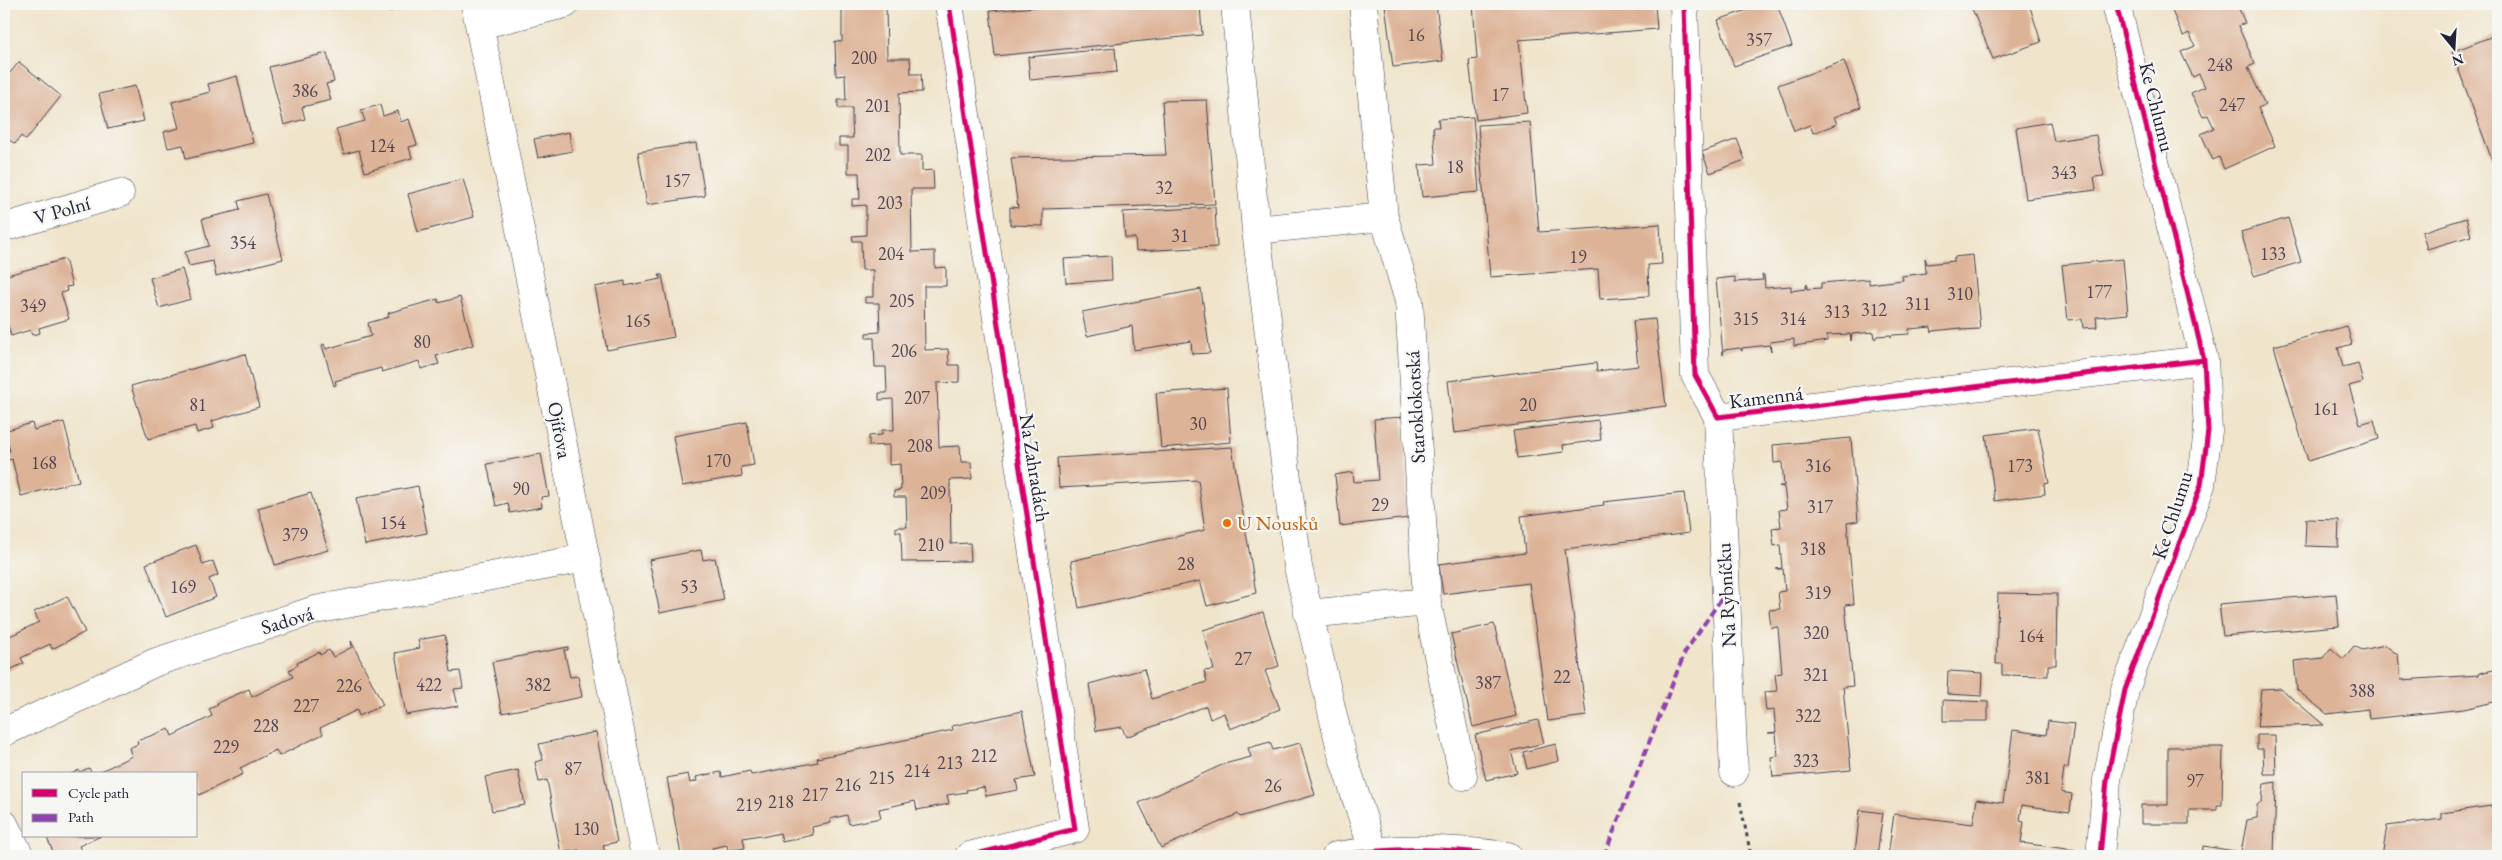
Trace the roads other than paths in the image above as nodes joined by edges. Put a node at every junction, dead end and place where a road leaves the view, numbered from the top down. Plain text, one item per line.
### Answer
1 (565, 4) edge
2 (949, 4) edge
3 (1235, 4) edge
4 (1363, 4) edge
5 (1684, 4) edge
6 (2116, 4) edge
7 (477, 14) edge
8 (120, 193) dead end
9 (1384, 217) junction
10 (4, 225) edge
11 (1256, 230) junction
12 (2204, 360) junction
13 (1718, 417) junction
14 (585, 558) junction
15 (1426, 602) junction
16 (1308, 614) junction
17 (4, 732) edge
18 (1734, 772) road end
19 (1463, 776) dead end
20 (4, 824) edge
21 (1373, 850) junction
22 (20, 856) edge
23 (645, 856) edge
24 (968, 856) edge
25 (1336, 856) edge
26 (1508, 856) edge
27 (2100, 856) edge

1 - 7 street
2 - 24 street, Na Zahradách
3 - 11 street
4 - 9 street, Staroklokotská
5 - 13 street, Kamenná
6 - 12 street, Ke Chlumu
7 - 14 street, Ojířova
8 - 10 street, V Polní
9 - 11 street
9 - 15 street, Staroklokotská
11 - 16 street
12 - 13 street, Kamenná
12 - 27 street, Ke Chlumu
13 - 18 street, Na Rybníčku
14 - 17 street, Sadová
14 - 23 street, Ojířova
15 - 16 street
15 - 19 street, Staroklokotská
16 - 21 street
20 - 22 street
21 - 25 street
21 - 26 street

